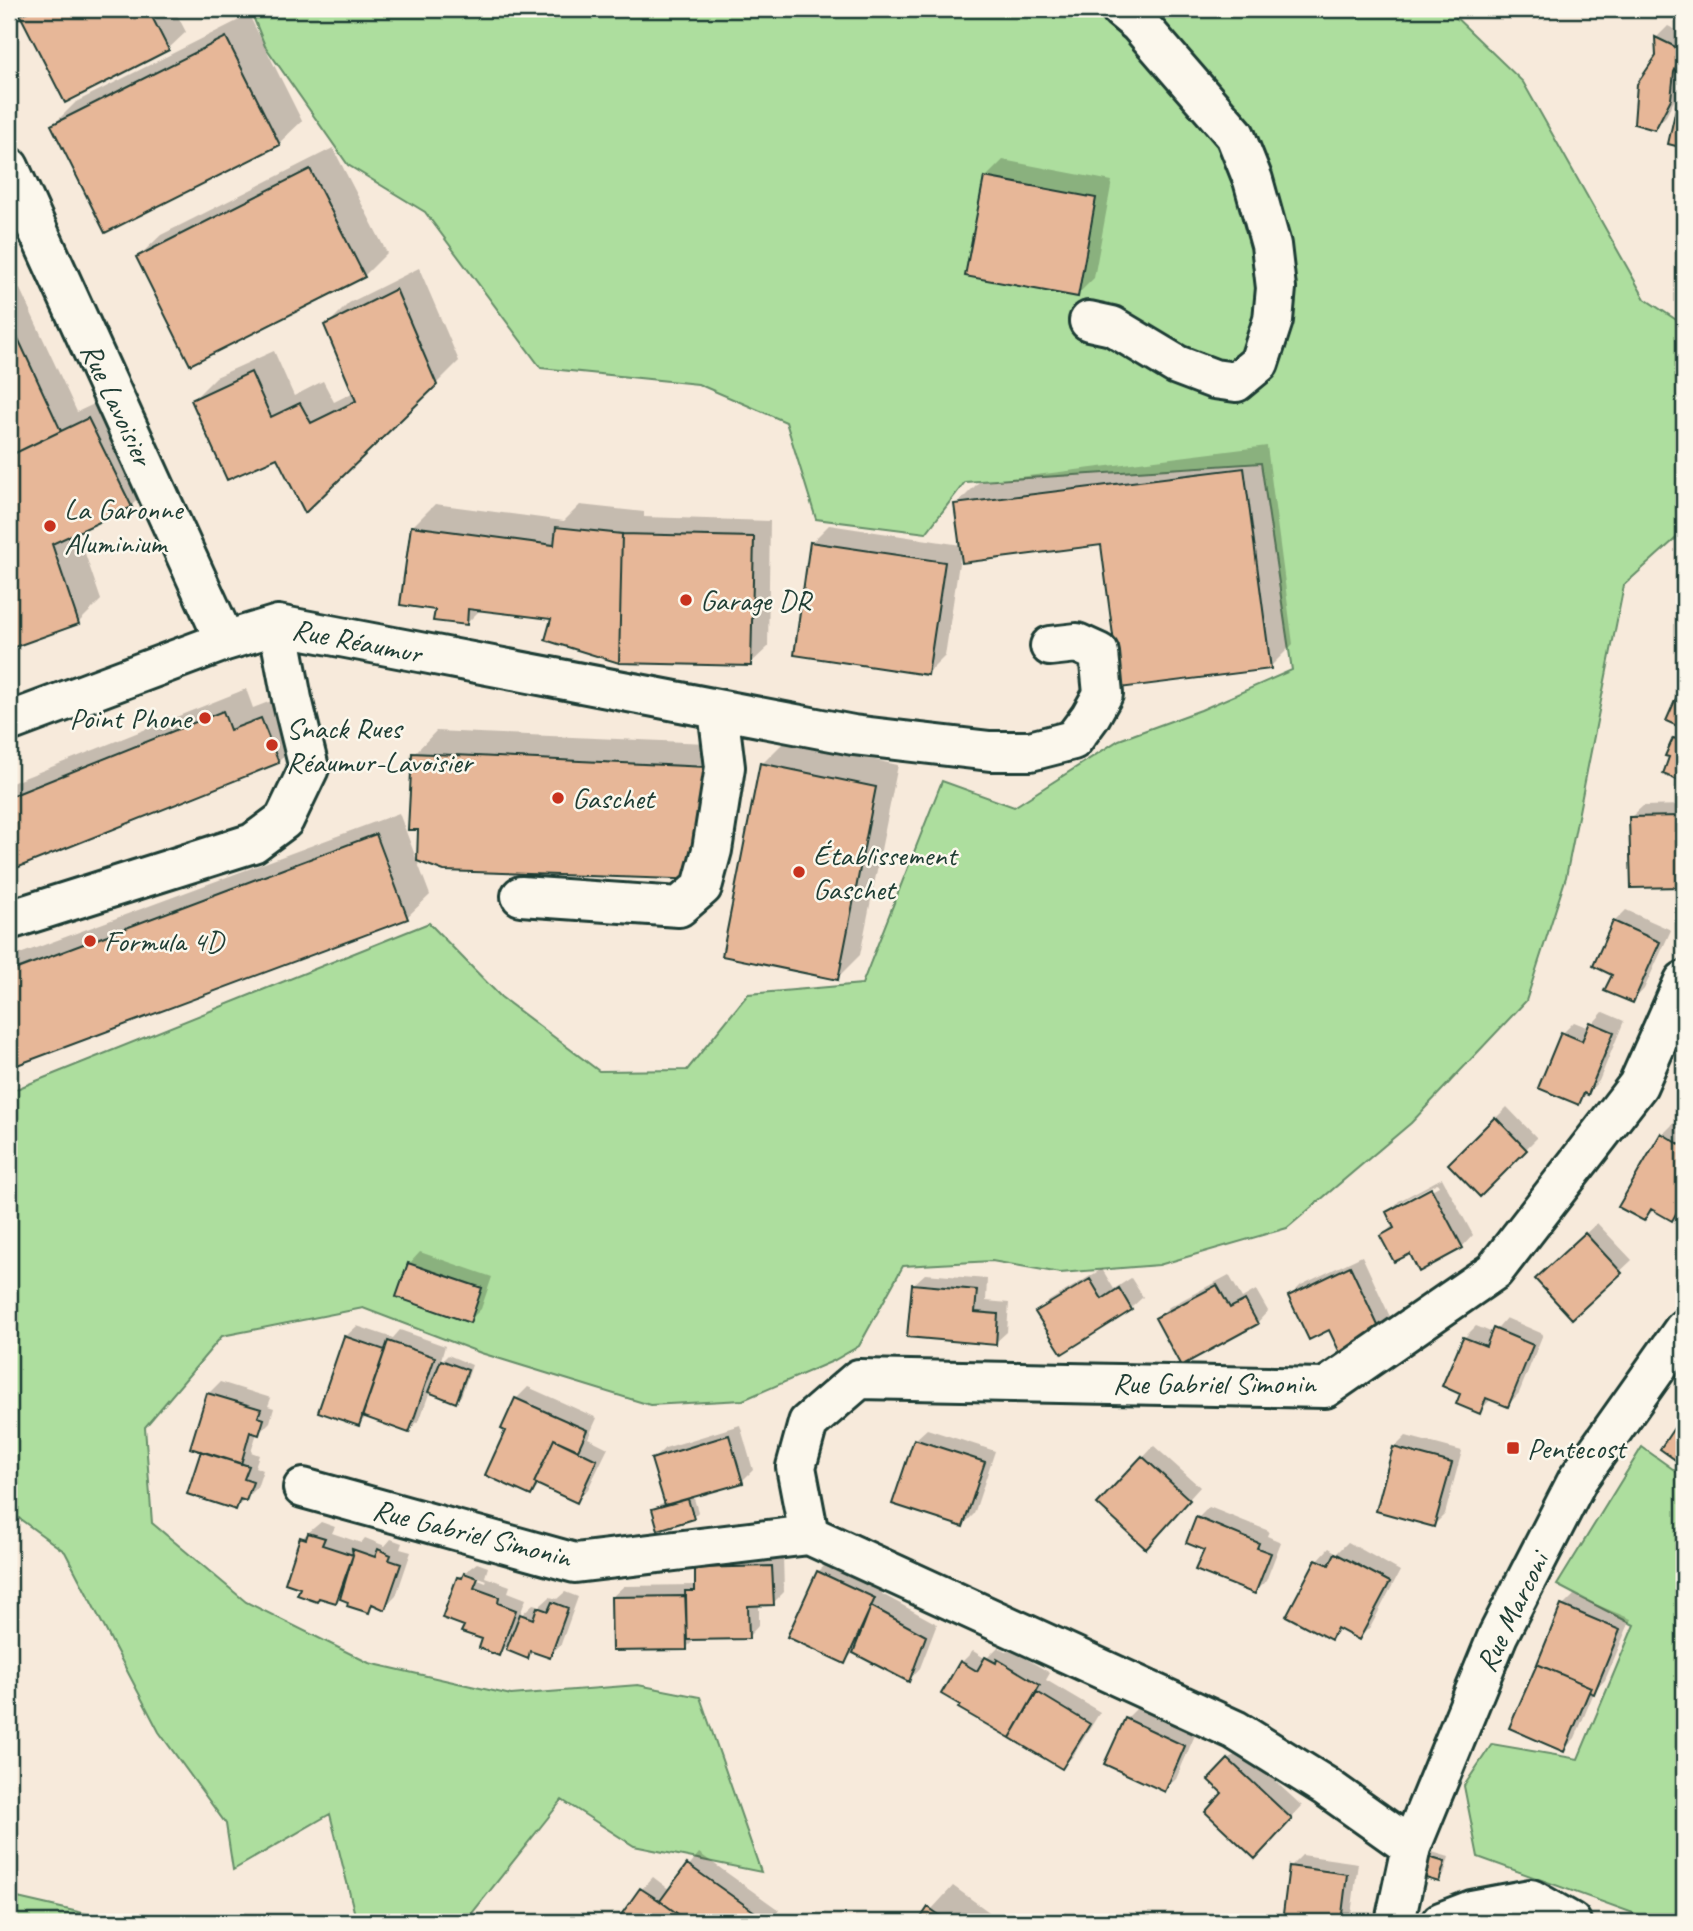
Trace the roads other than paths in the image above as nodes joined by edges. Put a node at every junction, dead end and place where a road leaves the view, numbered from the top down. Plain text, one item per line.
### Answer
1 (1121, 9) edge
2 (12, 184) edge
3 (1089, 321) dead end
4 (278, 625) junction
5 (225, 641) junction
6 (1050, 646) dead end
7 (718, 710) junction
8 (9, 722) edge
9 (522, 896) dead end
10 (9, 920) edge
11 (1684, 981) edge
12 (1684, 1329) edge
13 (303, 1488) dead end
14 (809, 1535) junction
15 (1411, 1847) junction
16 (1395, 1922) edge
17 (1441, 1922) edge
18 (1571, 1922) edge

1 - 3 street
2 - 5 street, Rue Lavoisier
4 - 5 street, Rue Réaumur
4 - 7 street, Rue Réaumur
4 - 10 street
5 - 8 street, Rue Réaumur
6 - 7 street, Rue Réaumur
7 - 9 street
11 - 14 street, Rue Gabriel Simonin
12 - 15 street, Rue Marconi
13 - 14 street, Rue Gabriel Simonin
14 - 15 street
15 - 16 street, Rue Marconi
17 - 18 street

